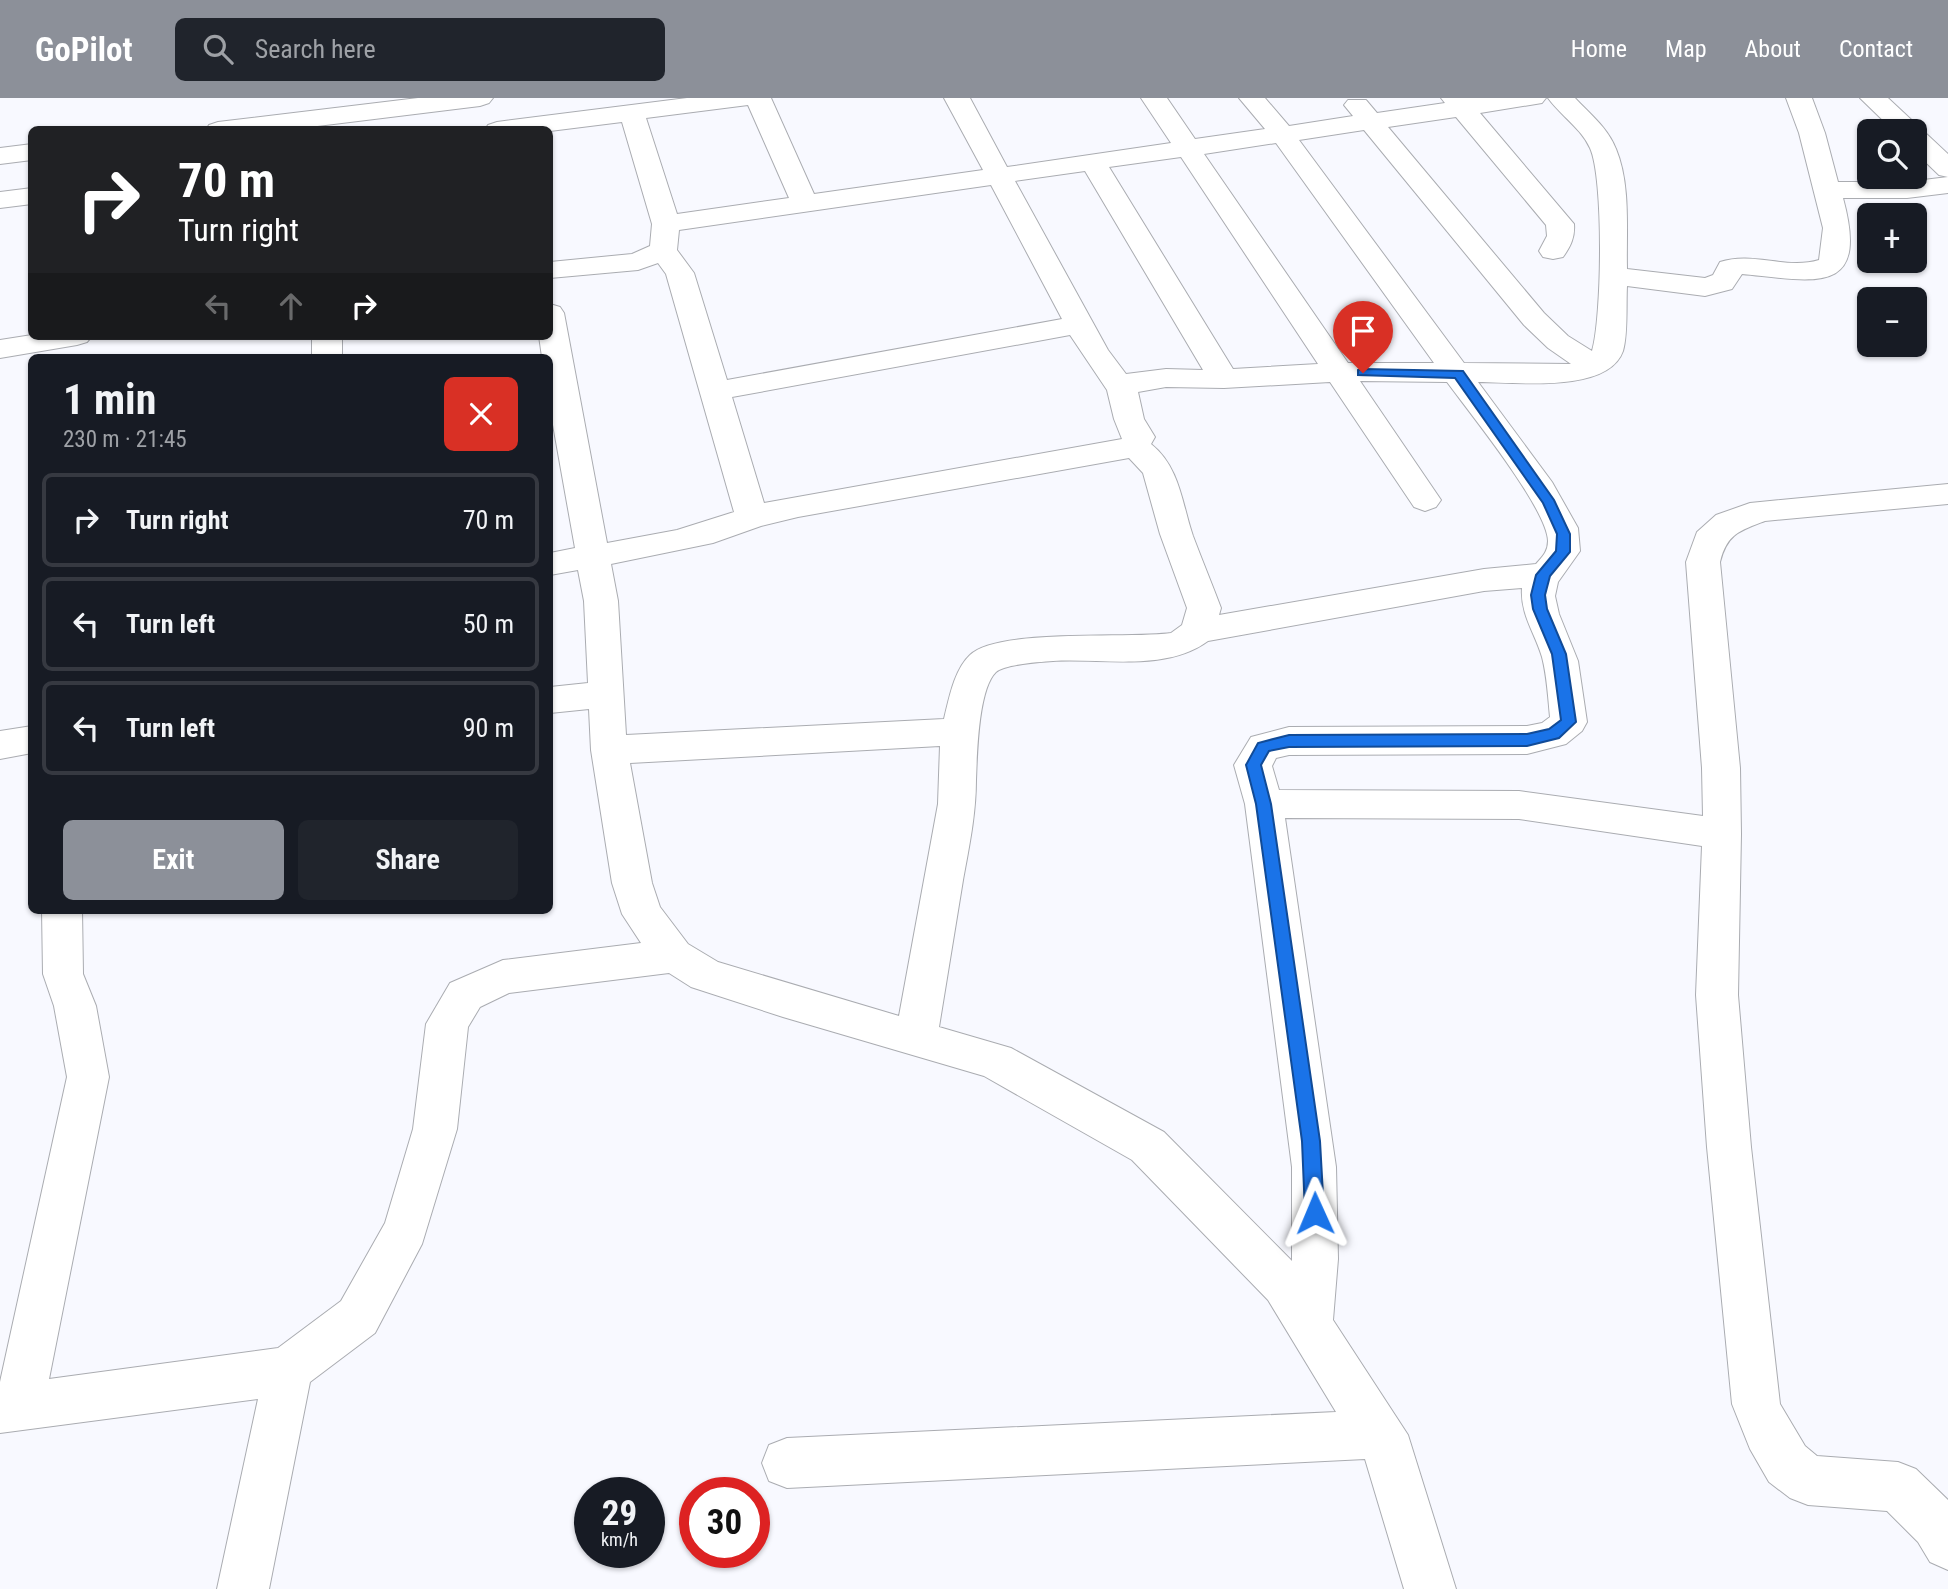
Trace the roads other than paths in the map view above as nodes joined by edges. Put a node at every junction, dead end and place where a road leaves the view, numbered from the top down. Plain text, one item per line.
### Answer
1 (480, 98) edge
2 (539, 98) edge
3 (746, 98) edge
4 (758, 98) edge
5 (957, 98) edge
6 (1154, 98) edge
7 (1252, 98) edge
8 (1351, 98) edge
9 (1533, 98) edge
10 (1561, 98) edge
11 (1799, 98) edge
12 (1872, 98) edge
13 (1459, 103) edge
14 (632, 114) junction
15 (1896, 119) edge
16 (1371, 122) junction
17 (543, 124) junction
18 (251, 126) edge
19 (527, 126) edge
20 (1282, 134) junction
21 (1185, 147) junction
22 (1927, 149) edge
23 (28, 152) edge
24 (0, 156) edge
25 (1092, 161) junction
26 (1948, 169) edge
27 (998, 176) junction
28 (1948, 184) edge
29 (1827, 190) junction
30 (28, 196) edge
31 (0, 200) edge
32 (804, 202) junction
33 (665, 237) junction
34 (1553, 251) dead end
35 (553, 270) edge
36 (1613, 276) junction
37 (1079, 325) junction
38 (553, 333) edge
39 (53, 340) edge
40 (0, 349) edge
41 (1595, 366) junction
42 (1339, 372) junction
43 (1458, 374) junction
44 (1224, 379) junction
45 (1122, 389) junction
46 (716, 391) junction
47 (1135, 446) junction
48 (1948, 494) edge
49 (1425, 500) dead end
50 (752, 517) junction
51 (593, 556) junction
52 (553, 563) edge
53 (1543, 575) junction
54 (1198, 631) junction
55 (605, 694) junction
56 (553, 700) edge
57 (959, 732) junction
58 (28, 740) edge
59 (0, 746) edge
60 (609, 750) junction
61 (1264, 804) junction
62 (1722, 834) junction
63 (62, 914) edge
64 (674, 956) junction
65 (916, 1038) junction
66 (1309, 1326) junction
67 (289, 1369) junction
68 (10, 1407) edge
69 (1378, 1434) junction
70 (787, 1463) dead end
71 (1948, 1544) edge
72 (243, 1589) edge
73 (1430, 1589) edge

1 - 18 street
2 - 17 street
3 - 14 street
4 - 32 street
5 - 27 street
6 - 21 street
7 - 20 street
8 - 16 street
9 - 13 street
10 - 36 street
11 - 29 street
12 - 15 street
13 - 16 street
13 - 34 street
14 - 17 street
14 - 33 street
16 - 20 street
16 - 41 street
17 - 19 street
20 - 21 street
20 - 43 street
21 - 25 street
21 - 42 street
22 - 26 street
23 - 24 street
25 - 27 street
25 - 44 street
27 - 32 street
27 - 37 street
28 - 29 street
29 - 36 street
30 - 31 street
32 - 33 street
33 - 35 street
33 - 46 street
36 - 41 street
37 - 45 street
37 - 46 street
38 - 51 street
39 - 40 street
41 - 43 street
42 - 43 street
42 - 44 street
42 - 49 street
43 - 53 street
44 - 45 street
45 - 47 street
46 - 50 street
47 - 50 street
47 - 54 street
48 - 62 street
50 - 51 street
51 - 52 street
51 - 55 street
53 - 54 street
53 - 61 street
54 - 57 street
55 - 56 street
55 - 60 street
57 - 60 street
57 - 65 street
58 - 59 street
60 - 64 street
61 - 62 street
61 - 66 street
62 - 71 street
63 - 68 street
64 - 65 street
64 - 67 street
65 - 66 street
66 - 69 street
67 - 68 street
67 - 72 street
69 - 70 street
69 - 73 street

